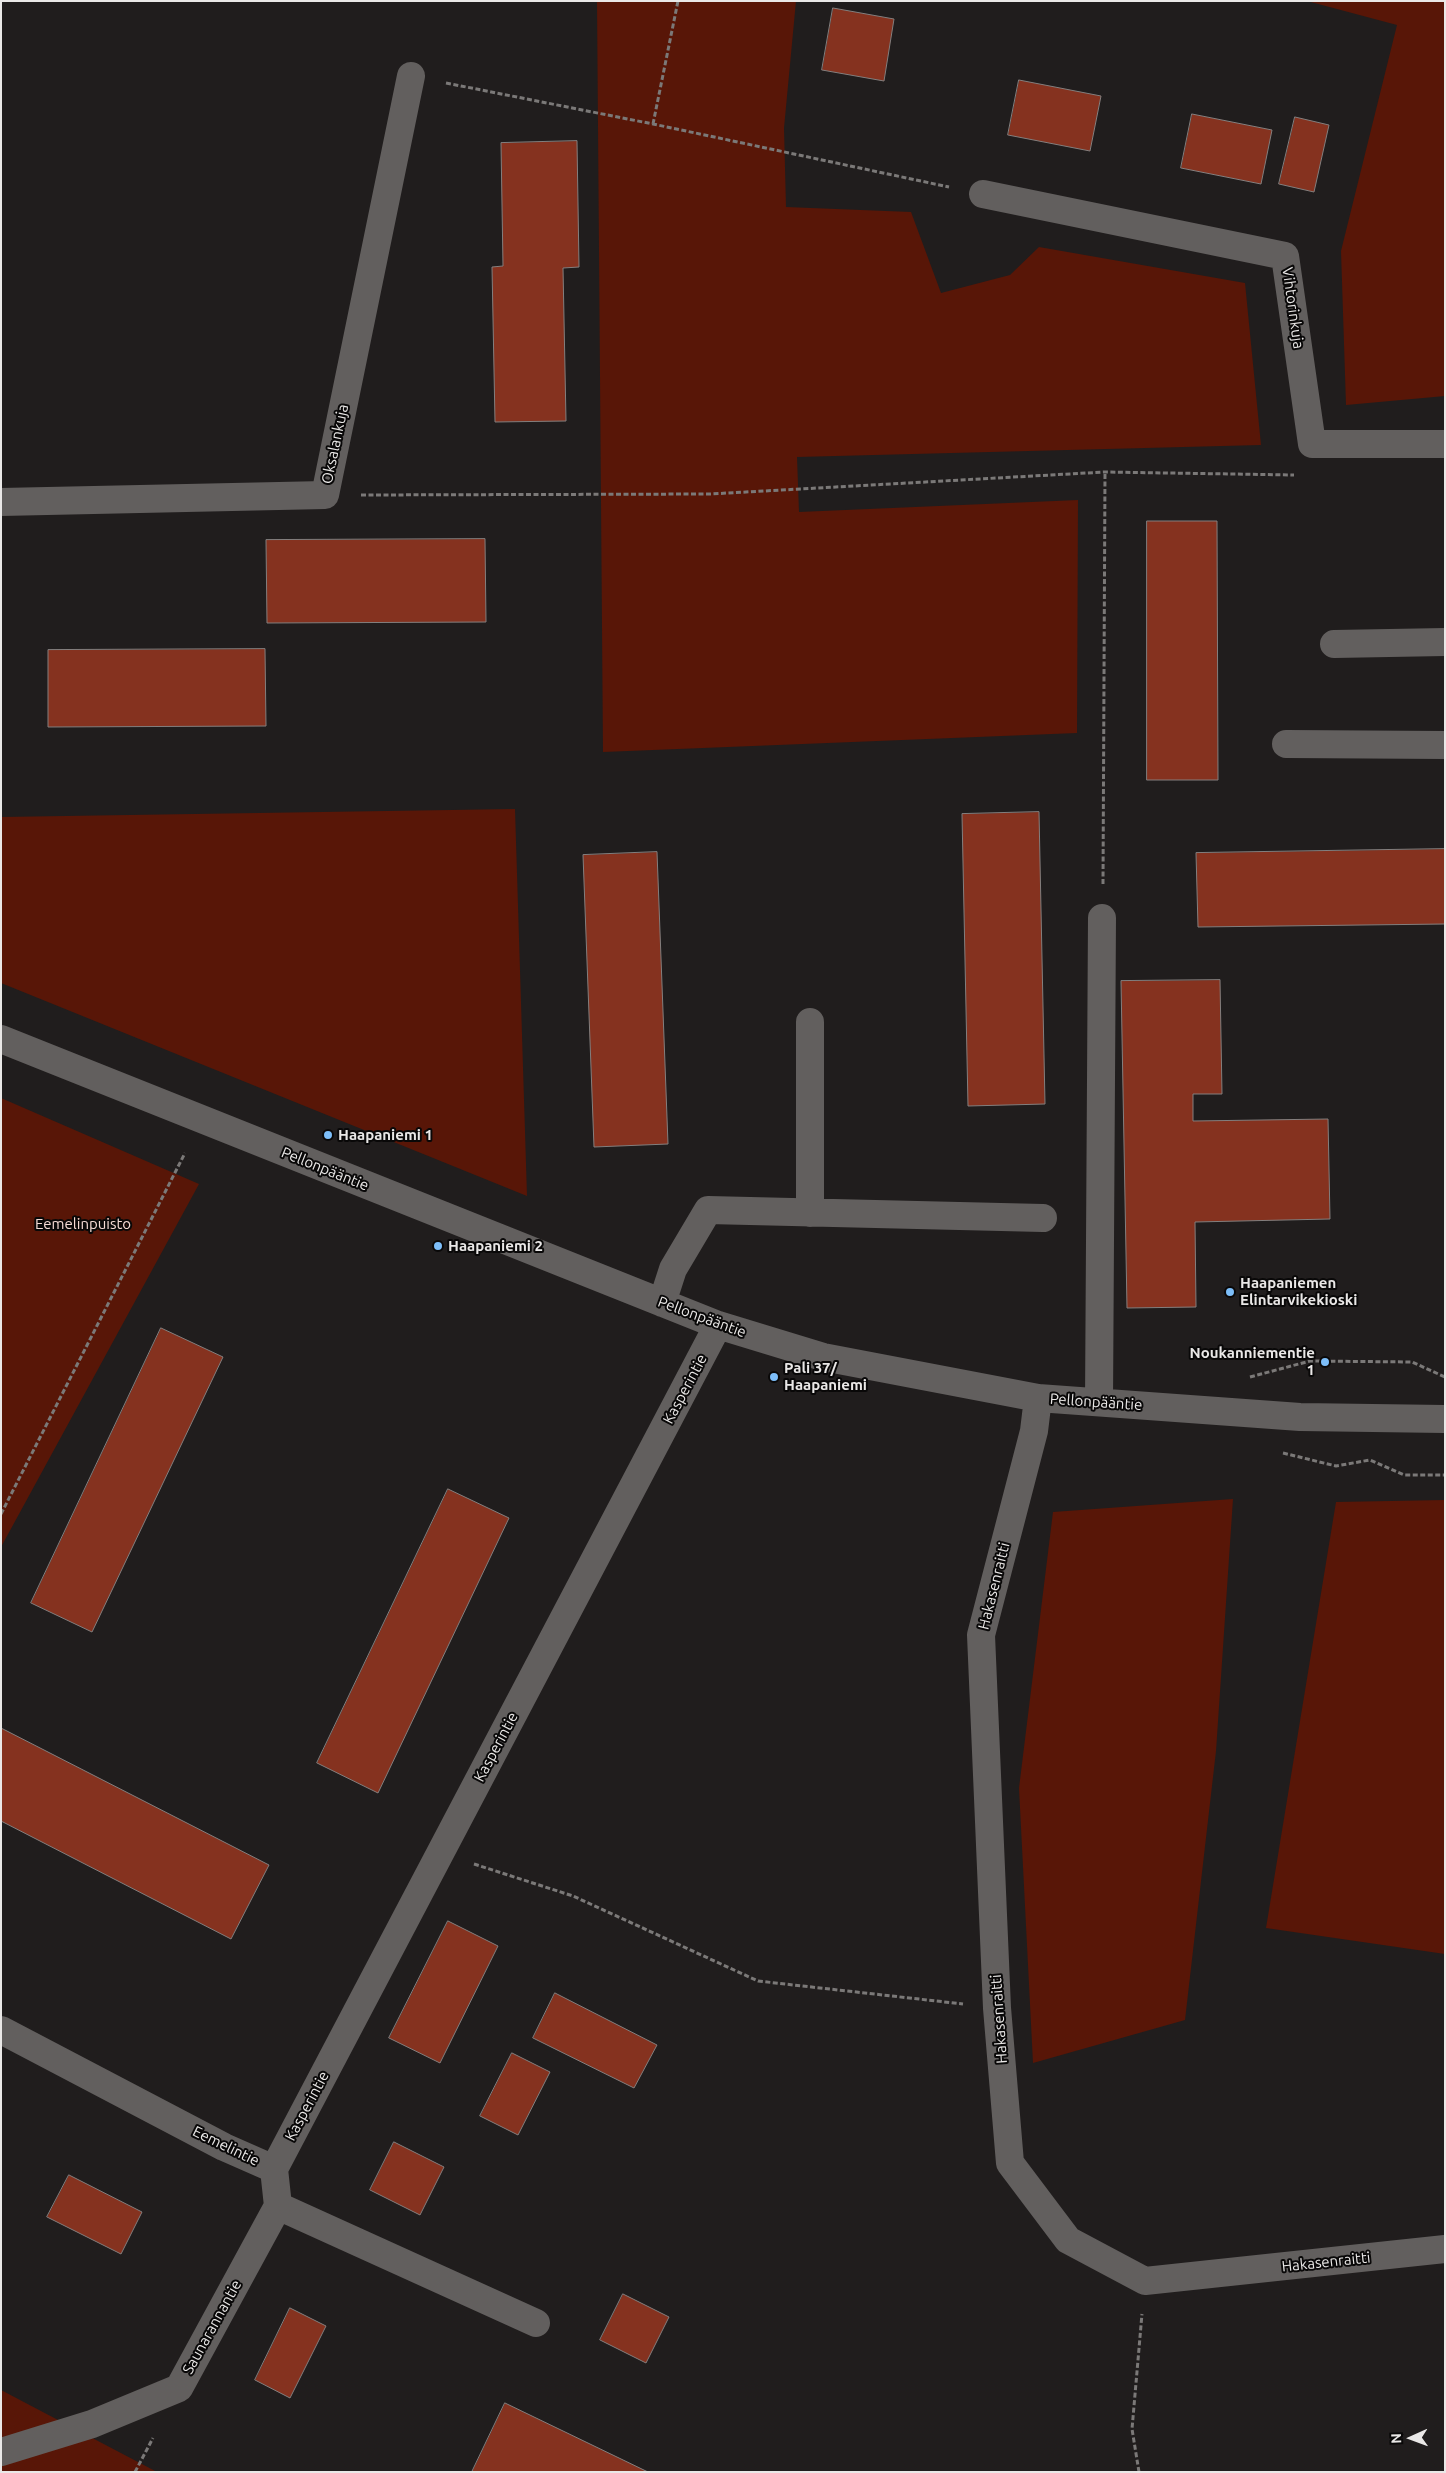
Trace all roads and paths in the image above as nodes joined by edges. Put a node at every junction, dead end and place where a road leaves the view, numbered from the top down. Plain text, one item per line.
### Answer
1 (678, 1) edge
2 (411, 76) joint
3 (653, 124) junction
4 (983, 194) joint
5 (1445, 444) edge
6 (1105, 472) junction
7 (1181, 472) dead end
8 (325, 495) junction
9 (1, 502) edge
10 (1445, 642) edge
11 (1334, 644) dead end
12 (1286, 744) dead end
13 (1445, 745) edge
14 (1102, 918) joint
15 (810, 1022) dead end
16 (1, 1039) edge
17 (187, 1153) dead end
18 (810, 1213) junction
19 (1044, 1218) dead end
20 (662, 1303) junction
21 (718, 1325) junction
22 (1038, 1398) junction
23 (1099, 1402) junction
24 (1445, 1420) edge
25 (1, 1514) edge
26 (440, 1853) junction
27 (997, 2008) junction
28 (1, 2030) edge
29 (274, 2169) junction
30 (278, 2206) junction
31 (1445, 2249) edge
32 (1145, 2281) junction
33 (536, 2323) dead end
34 (161, 2396) junction
35 (1, 2452) edge
36 (135, 2472) edge
37 (1139, 2472) edge

1 - 3 path
2 - 3 path
2 - 8 street, Oksalankuja
3 - 4 path
4 - 5 street, Vihtorinkuja
6 - 7 path
6 - 8 path
6 - 14 path
8 - 9 street, Oksalankuja
10 - 11 street
12 - 13 street
14 - 23 street
15 - 18 street
16 - 20 street, Pellonpääntie
17 - 25 path
18 - 19 street
18 - 20 street
20 - 21 street, Pellonpääntie
21 - 22 street, Pellonpääntie
21 - 26 street, Kasperintie
22 - 23 street, Pellonpääntie
22 - 27 street, Hakasenraitti
23 - 24 street, Pellonpääntie
26 - 27 path
26 - 29 street, Kasperintie
27 - 32 street, Hakasenraitti
28 - 29 street, Eemelintie
29 - 30 street, Eemelintie
30 - 33 street
30 - 34 street, Saunarannantie
31 - 32 street, Hakasenraitti
32 - 37 path
34 - 35 street, Saunarannantie
34 - 36 path

